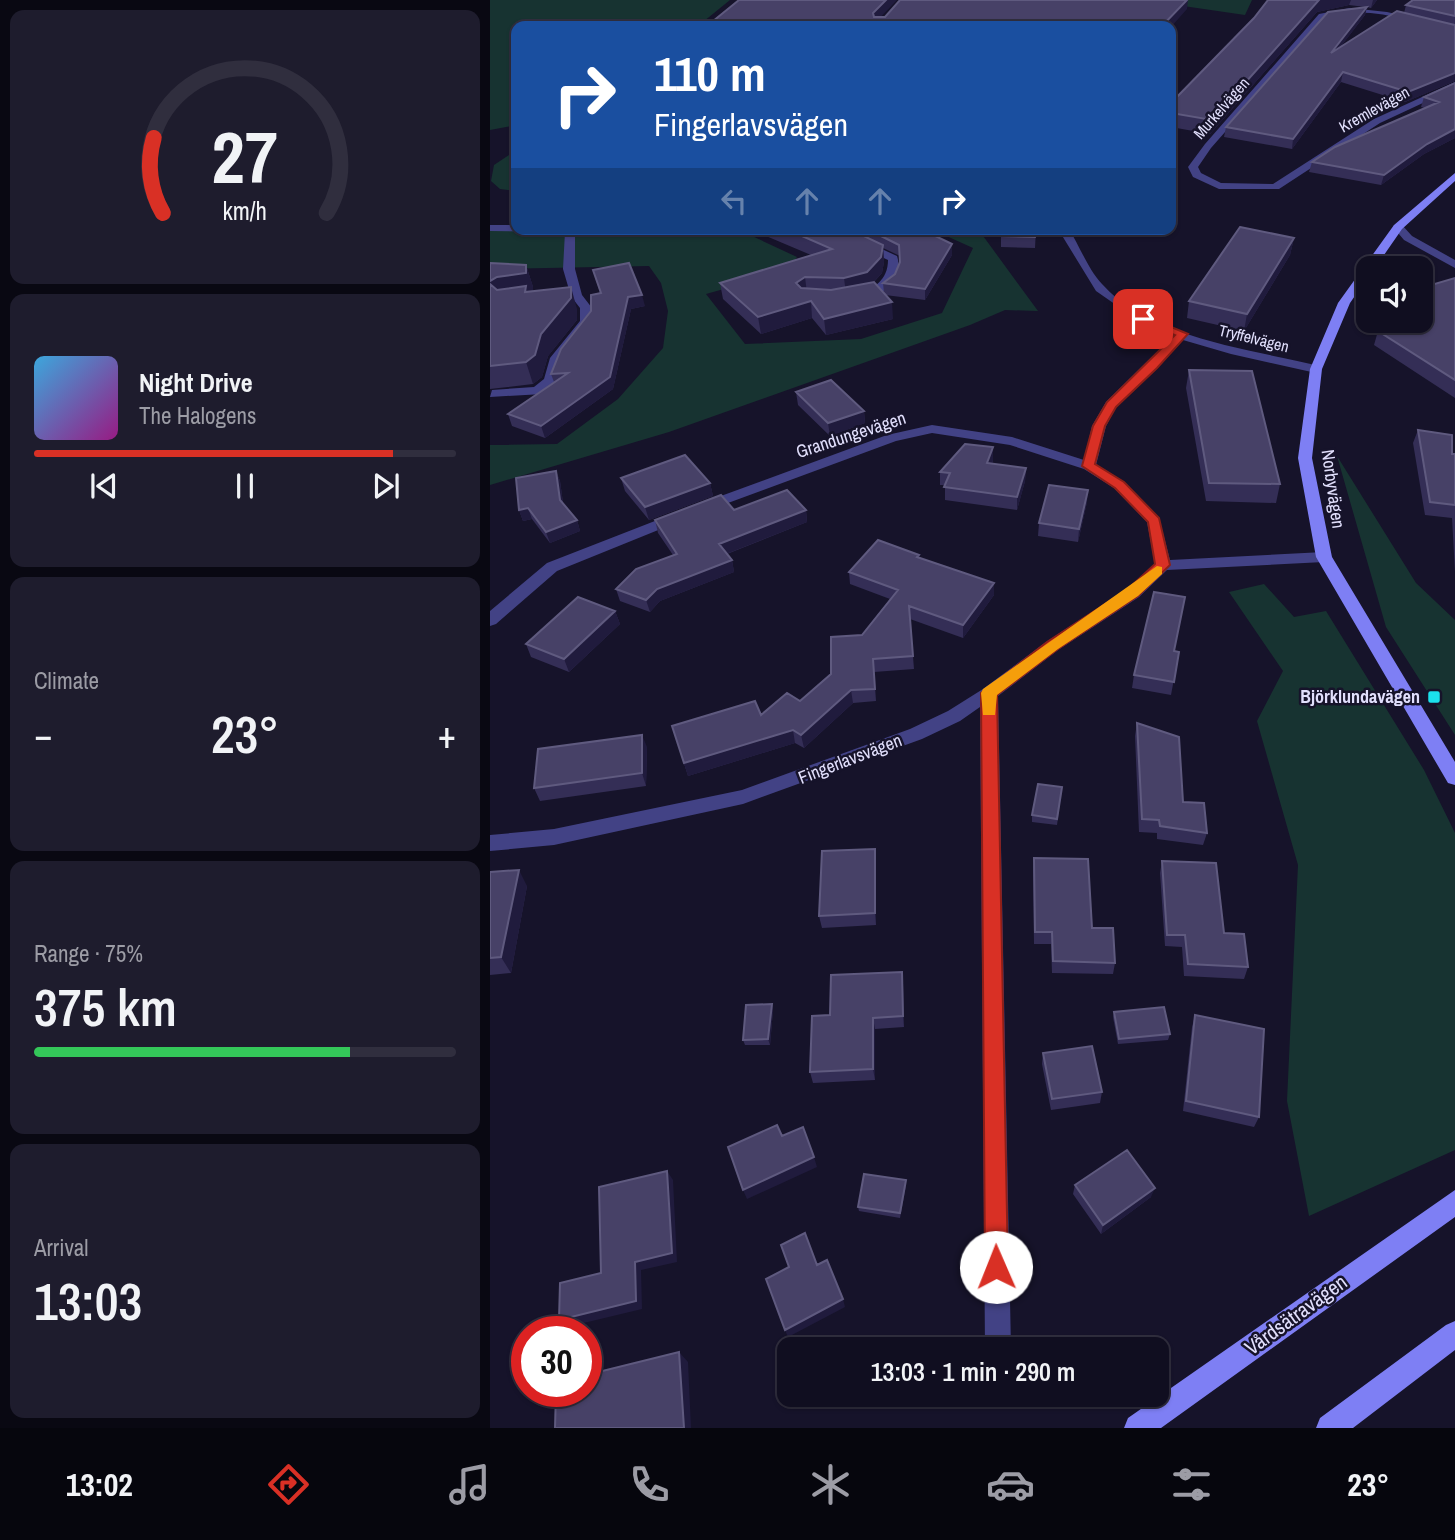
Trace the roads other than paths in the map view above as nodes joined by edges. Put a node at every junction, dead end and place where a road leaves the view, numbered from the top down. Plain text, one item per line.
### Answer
1 (1455, 31) edge
2 (1455, 86) edge
3 (1455, 176) edge
4 (1275, 187) joint
5 (1398, 227) junction
6 (490, 228) edge
7 (511, 228) edge
8 (574, 235) edge
9 (844, 235) edge
10 (1067, 235) edge
11 (1455, 265) edge
12 (576, 295) junction
13 (552, 298) edge
14 (851, 299) edge
15 (1182, 334) junction
16 (1316, 369) junction
17 (492, 394) edge
18 (1089, 466) junction
19 (1324, 557) junction
20 (1163, 565) junction
21 (490, 620) edge
22 (989, 693) junction
23 (1455, 778) edge
24 (490, 844) edge
25 (1455, 1202) edge
26 (1455, 1334) edge
27 (998, 1337) edge
28 (1138, 1428) edge
29 (1329, 1428) edge

1 - 4 street, Murkelvägen
2 - 4 street, Kremlevägen
3 - 5 street, Norbyvägen
5 - 11 street
5 - 16 street, Norbyvägen
6 - 7 street
8 - 12 street
9 - 14 street
10 - 15 street, Tryffelvägen
12 - 13 street
12 - 17 street
15 - 16 street, Tryffelvägen
15 - 18 street
16 - 19 street, Norbyvägen
18 - 20 street, Grandungevägen
18 - 21 street, Grandungevägen
19 - 20 street
19 - 23 street, Norbyvägen
20 - 22 street, Fingerlavsvägen
22 - 24 street, Fingerlavsvägen
22 - 27 street
25 - 28 street, Vårdsätravägen
26 - 29 street

